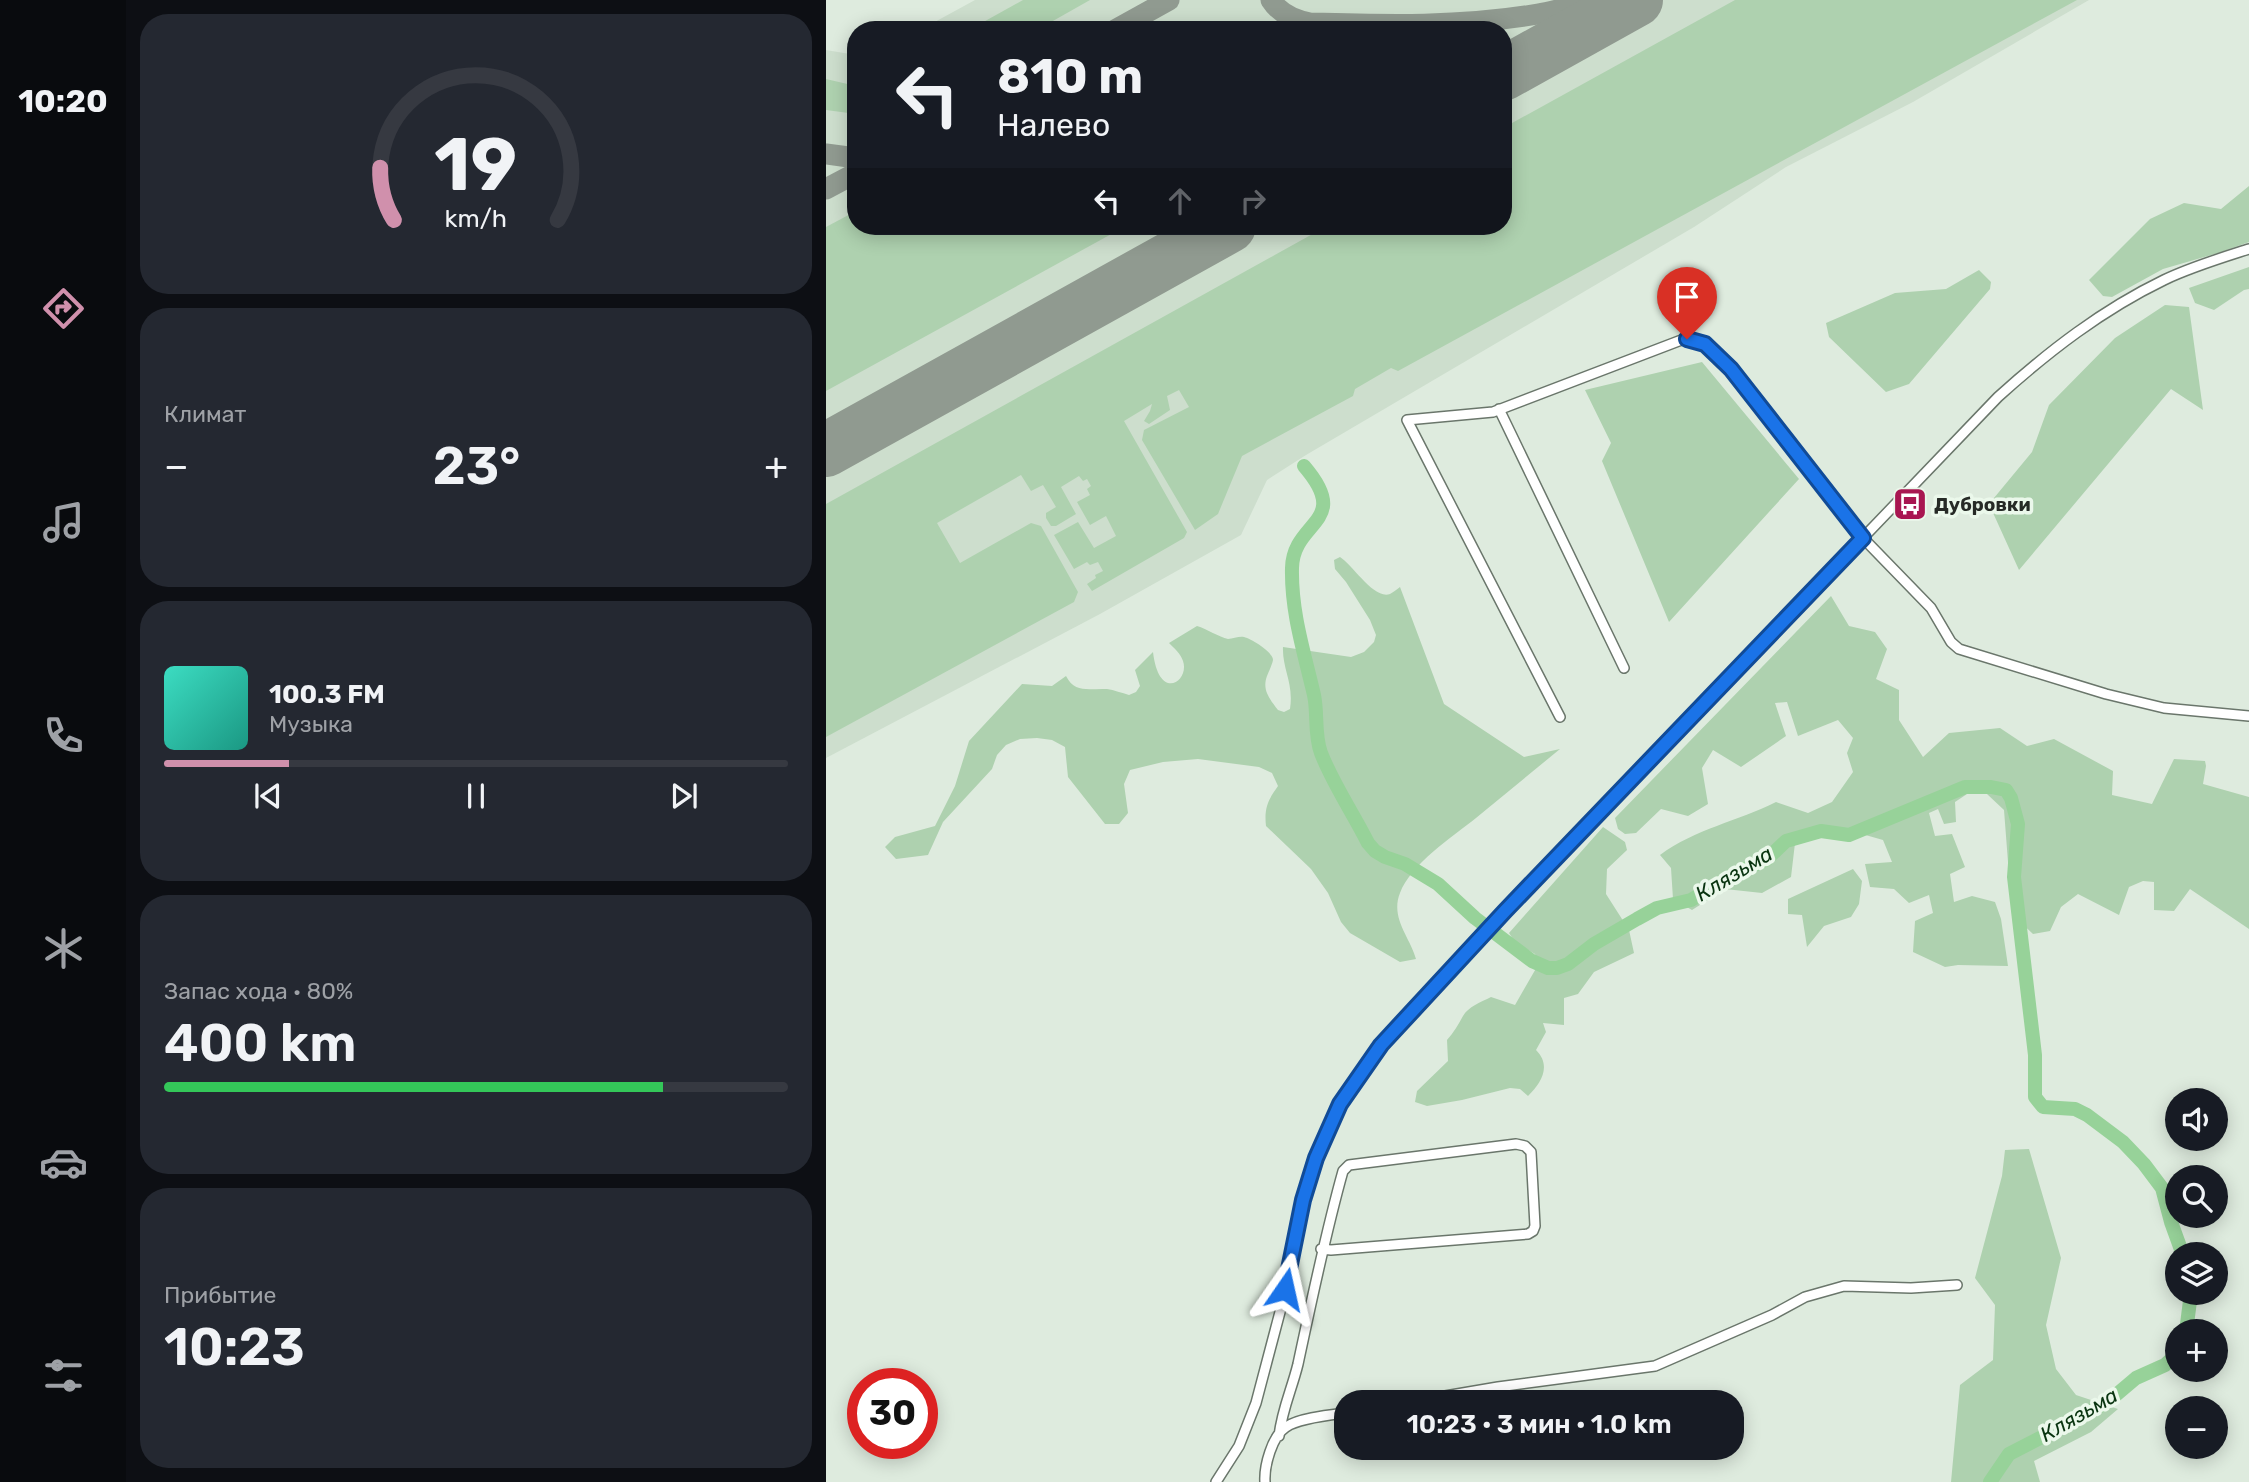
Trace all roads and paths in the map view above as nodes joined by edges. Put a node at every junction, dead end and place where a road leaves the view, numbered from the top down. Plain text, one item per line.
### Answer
1 (2249, 249) edge
2 (1499, 409) junction
3 (1863, 538) junction
4 (1624, 668) dead end
5 (1560, 716) dead end
6 (2247, 716) edge
7 (1321, 1249) junction
8 (1957, 1285) dead end
9 (1481, 1390) edge
10 (1334, 1415) edge
11 (1279, 1436) junction
12 (1216, 1482) edge
13 (1265, 1482) edge

1 - 3 street
2 - 3 street
2 - 4 street
2 - 5 street
3 - 6 street
3 - 12 street
7 - 7 street
7 - 11 street
8 - 9 street
10 - 11 street
11 - 13 street

